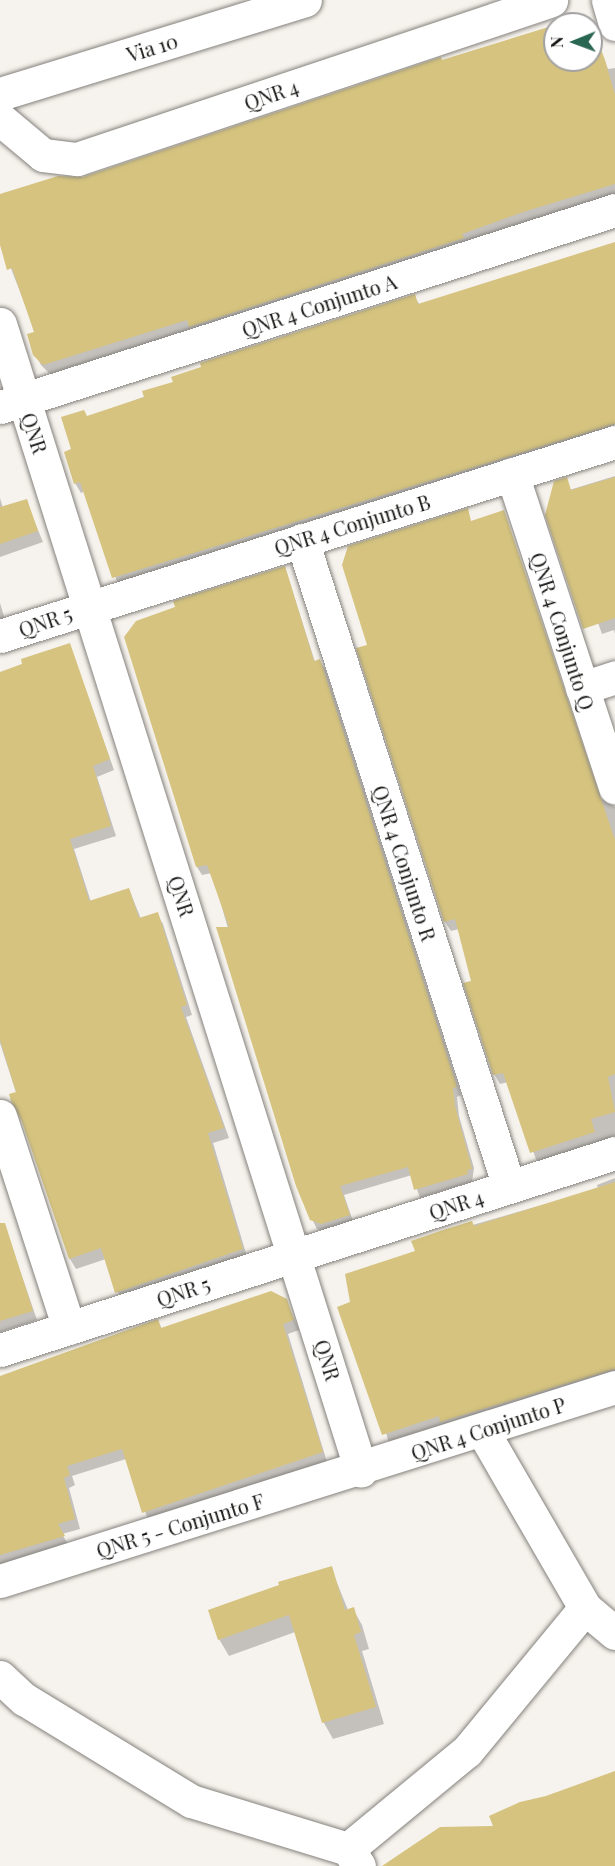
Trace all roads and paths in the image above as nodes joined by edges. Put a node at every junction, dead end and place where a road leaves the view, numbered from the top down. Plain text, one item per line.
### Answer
1 (305, 0) edge
2 (551, 0) edge
3 (608, 0) edge
4 (615, 24) edge
5 (0, 94) edge
6 (0, 119) edge
7 (615, 210) edge
8 (0, 324) edge
9 (12, 403) edge
10 (615, 442) edge
11 (512, 474) junction
12 (302, 540) junction
13 (90, 606) junction
14 (0, 636) edge
15 (615, 678) edge
16 (582, 688) junction
17 (615, 788) edge
18 (0, 1116) edge
19 (615, 1153) edge
20 (508, 1187) junction
21 (296, 1255) junction
22 (69, 1328) junction
23 (0, 1350) edge
24 (615, 1387) edge
25 (482, 1430) junction
26 (361, 1470) junction
27 (0, 1581) edge
28 (585, 1608) junction
29 (615, 1633) edge
30 (0, 1677) edge
31 (354, 1857) edge

1 - 5 street, Via 10
2 - 6 street, QNR 4
3 - 4 street
7 - 9 street, QNR 4 Conjunto A
8 - 9 street, QNR
9 - 13 street, QNR
10 - 11 street, QNR 4 Conjunto B
11 - 12 street, QNR 4 Conjunto B
11 - 16 street, QNR 4 Conjunto Q
12 - 13 street, QNR 4 Conjunto B
12 - 20 street, QNR 4 Conjunto R
13 - 14 street, QNR 5
13 - 21 street, QNR
15 - 16 street
16 - 17 street, QNR 4 Conjunto Q
18 - 22 street
19 - 20 street, QNR 4
20 - 21 street, QNR 4
21 - 22 street, QNR 5
21 - 26 street, QNR
22 - 23 street, QNR 5
24 - 25 street, QNR 4 Conjunto P
25 - 26 street, QNR 4 Conjunto P
25 - 28 street
26 - 27 street, QNR 5 - Conjunto F
28 - 29 street
28 - 31 street
30 - 31 street

